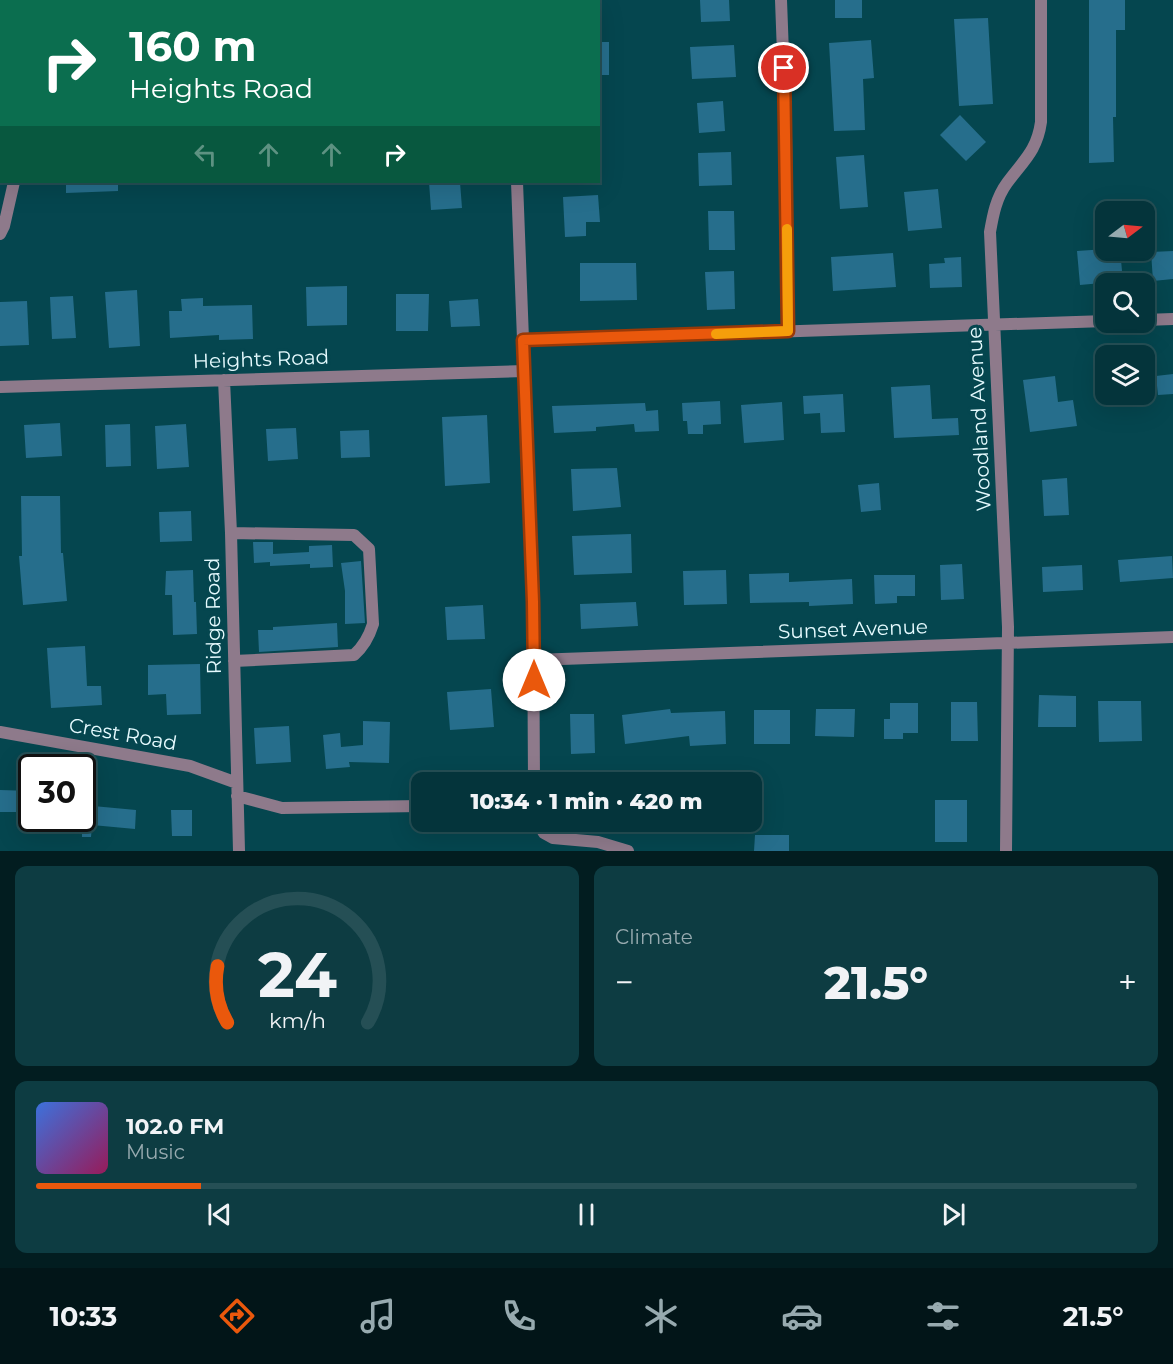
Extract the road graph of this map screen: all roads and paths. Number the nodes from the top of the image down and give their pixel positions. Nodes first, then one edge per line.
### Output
1 (781, 0) edge
2 (1041, 0) edge
3 (14, 183) edge
4 (517, 183) edge
5 (0, 234) edge
6 (1173, 319) edge
7 (1155, 320) edge
8 (1095, 321) edge
9 (994, 325) junction
10 (788, 331) junction
11 (523, 340) junction
12 (524, 371) junction
13 (224, 380) junction
14 (0, 387) edge
15 (231, 533) junction
16 (1173, 638) edge
17 (1008, 643) junction
18 (534, 660) junction
19 (234, 661) junction
20 (0, 732) edge
21 (534, 772) edge
22 (237, 783) junction
23 (237, 796) junction
24 (411, 806) edge
25 (543, 832) edge
26 (239, 851) edge
27 (628, 851) edge
28 (1006, 851) edge

1 - 10 street
2 - 9 street, Woodland Avenue
3 - 5 street
4 - 11 street
6 - 7 street
8 - 9 street
9 - 10 street
9 - 17 street, Woodland Avenue
10 - 11 street
11 - 12 street
12 - 13 street, Heights Road
12 - 18 street
13 - 14 street, Heights Road
13 - 15 street, Ridge Road
15 - 19 street, Ridge Road
15 - 19 street
16 - 17 street, Sunset Avenue
17 - 18 street, Sunset Avenue
17 - 28 street, Woodland Avenue
18 - 21 street
19 - 22 street, Ridge Road
20 - 22 street, Crest Road
22 - 23 street, Ridge Road
23 - 24 street
23 - 26 street, Ridge Road
25 - 27 street

